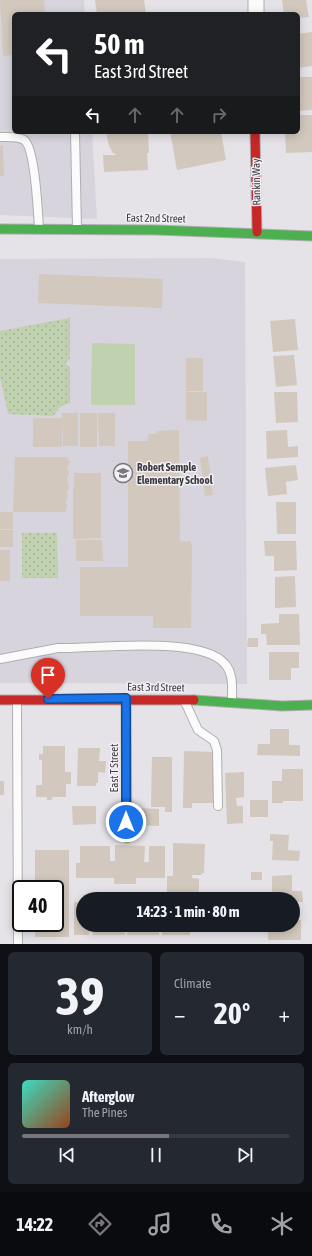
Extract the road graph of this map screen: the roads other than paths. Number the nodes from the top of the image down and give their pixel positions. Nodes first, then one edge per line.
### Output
1 (256, 0) edge
2 (256, 12) edge
3 (75, 134) edge
4 (256, 134) edge
5 (0, 137) edge
6 (77, 228) junction
7 (0, 229) edge
8 (39, 229) junction
9 (258, 232) junction
10 (312, 236) edge
11 (0, 660) edge
12 (126, 698) junction
13 (17, 699) junction
14 (184, 699) junction
15 (0, 700) edge
16 (232, 703) junction
17 (312, 705) edge
18 (218, 806) dead end
19 (127, 838) dead end
20 (18, 944) edge

1 - 2 street
3 - 6 lane
4 - 9 street, Rankin Way
5 - 8 lane
6 - 8 street, East 2nd Street
6 - 9 street, East 2nd Street
7 - 8 street, East 2nd Street
9 - 10 street, East 2nd Street
11 - 16 lane
12 - 13 street, East 3rd Street
12 - 14 street, East 3rd Street
12 - 19 street, East T Street
13 - 15 street, East 3rd Street
13 - 20 lane
14 - 16 street, East 3rd Street
14 - 18 lane
16 - 17 street, East 3rd Street

